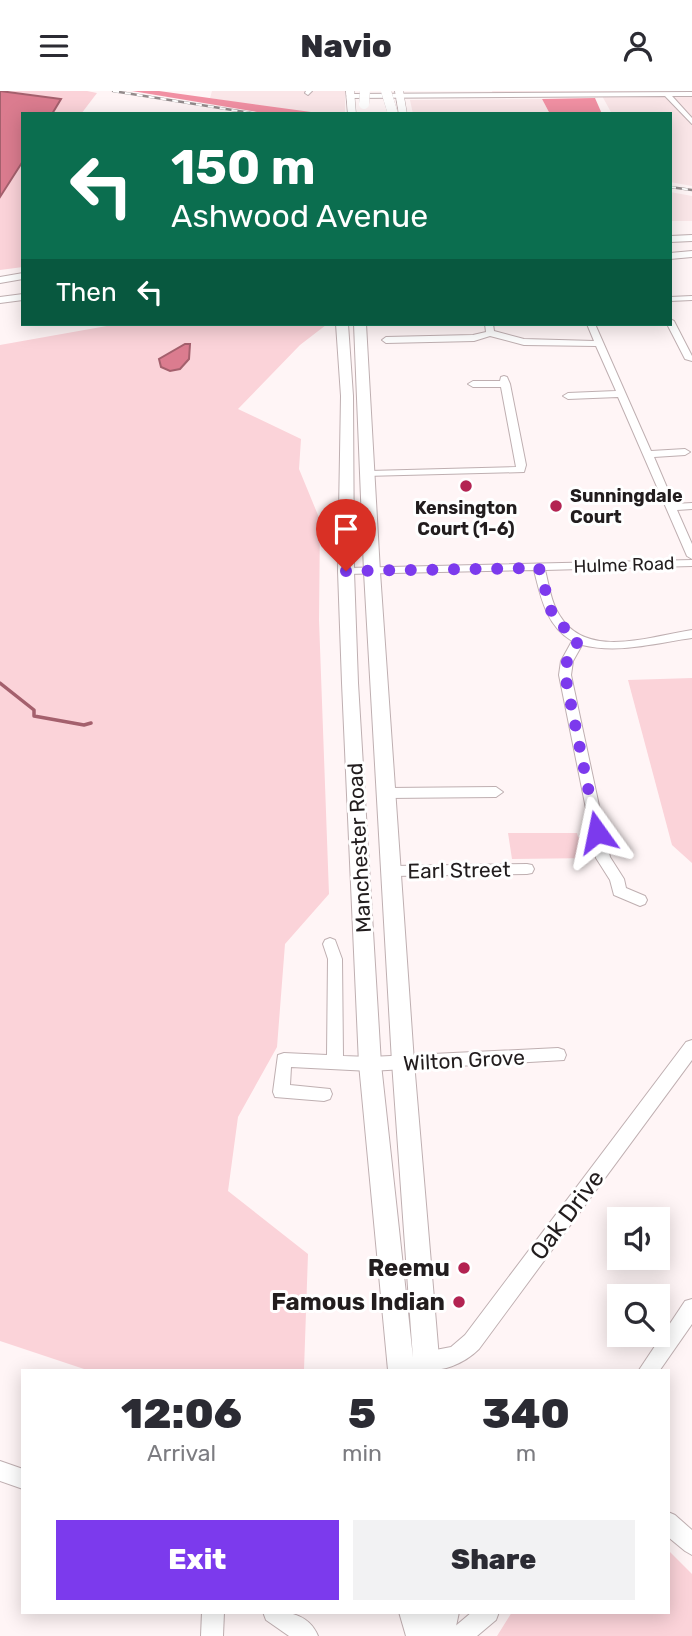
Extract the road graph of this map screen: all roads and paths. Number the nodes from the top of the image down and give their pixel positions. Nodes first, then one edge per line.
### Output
1 (365, 91) edge
2 (386, 91) edge
3 (486, 93) edge
4 (543, 93) edge
5 (691, 93) edge
6 (350, 94) edge
7 (400, 94) edge
8 (667, 94) junction
9 (352, 112) edge
10 (362, 112) edge
11 (392, 112) edge
12 (403, 112) edge
13 (692, 122) edge
14 (692, 230) edge
15 (672, 231) edge
16 (692, 238) edge
17 (672, 239) edge
18 (692, 246) edge
19 (672, 247) edge
20 (692, 254) edge
21 (672, 256) edge
22 (21, 276) edge
23 (0, 280) edge
24 (21, 287) edge
25 (0, 291) edge
26 (21, 296) edge
27 (692, 298) edge
28 (672, 299) edge
29 (0, 300) edge
30 (21, 309) edge
31 (0, 312) edge
32 (672, 325) edge
33 (342, 326) edge
34 (360, 326) edge
35 (368, 326) edge
36 (592, 326) edge
37 (489, 328) edge
38 (386, 340) dead end
39 (600, 344) junction
40 (362, 351) junction
41 (689, 359) dead end
42 (473, 384) dead end
43 (622, 394) junction
44 (568, 395) dead end
45 (685, 453) dead end
46 (648, 454) junction
47 (369, 474) junction
48 (671, 506) junction
49 (692, 506) edge
50 (692, 556) edge
51 (692, 563) edge
52 (539, 568) junction
53 (346, 571) junction
54 (372, 572) junction
55 (692, 634) edge
56 (578, 641) junction
57 (350, 683) junction
58 (496, 792) dead end
59 (387, 793) junction
60 (527, 869) dead end
61 (392, 871) junction
62 (640, 900) dead end
63 (330, 944) dead end
64 (692, 1047) edge
65 (558, 1055) dead end
66 (335, 1061) junction
67 (403, 1062) junction
68 (370, 1064) junction
69 (324, 1094) dead end
70 (692, 1308) edge
71 (427, 1365) edge
72 (401, 1369) edge
73 (650, 1369) edge
74 (0, 1471) edge
75 (21, 1478) edge
76 (670, 1524) edge
77 (692, 1544) edge
78 (213, 1614) edge
79 (277, 1614) edge
80 (415, 1614) edge
81 (444, 1614) edge
82 (486, 1614) edge
83 (212, 1636) edge
84 (307, 1636) edge
85 (421, 1636) edge
86 (439, 1636) edge
87 (461, 1636) edge

1 - 10 highway, bridge
2 - 11 highway, bridge
3 - 4 street
3 - 7 street
4 - 8 street
5 - 8 street
6 - 7 street
6 - 9 main road
7 - 12 main road
8 - 13 street
14 - 15 highway
16 - 17 highway
18 - 19 highway
20 - 21 highway
22 - 23 highway
24 - 25 highway
26 - 29 highway
27 - 28 street
30 - 31 highway
32 - 41 street
33 - 53 highway, Manchester Road
34 - 40 highway, Manchester Road
35 - 40 highway
36 - 39 street
37 - 38 street
37 - 39 street
39 - 43 street
40 - 47 highway, Manchester Road
42 - 47 street
43 - 44 street
43 - 46 street
45 - 46 street
46 - 48 street
47 - 54 highway, Manchester Road
48 - 49 street
48 - 50 street
51 - 52 street, Hulme Road
52 - 54 street, Hulme Road
52 - 56 street
53 - 54 street, Hulme Road
53 - 57 highway, Manchester Road
54 - 57 highway
54 - 59 highway, Manchester Road
55 - 56 street
56 - 62 street
57 - 68 highway, Manchester Road
58 - 59 street
59 - 61 highway, Manchester Road
60 - 61 street, Earl Street
61 - 67 highway, Manchester Road
63 - 66 street
64 - 71 street, Oak Drive
65 - 67 street, Wilton Grove
66 - 68 street, Wilton Grove
66 - 69 street, Wilton Grove
67 - 68 street, Wilton Grove
67 - 71 highway, Manchester Road
68 - 72 highway, Manchester Road
70 - 73 street
74 - 75 street
76 - 77 street
78 - 83 street
79 - 84 street
80 - 85 highway
81 - 86 highway
82 - 87 street

